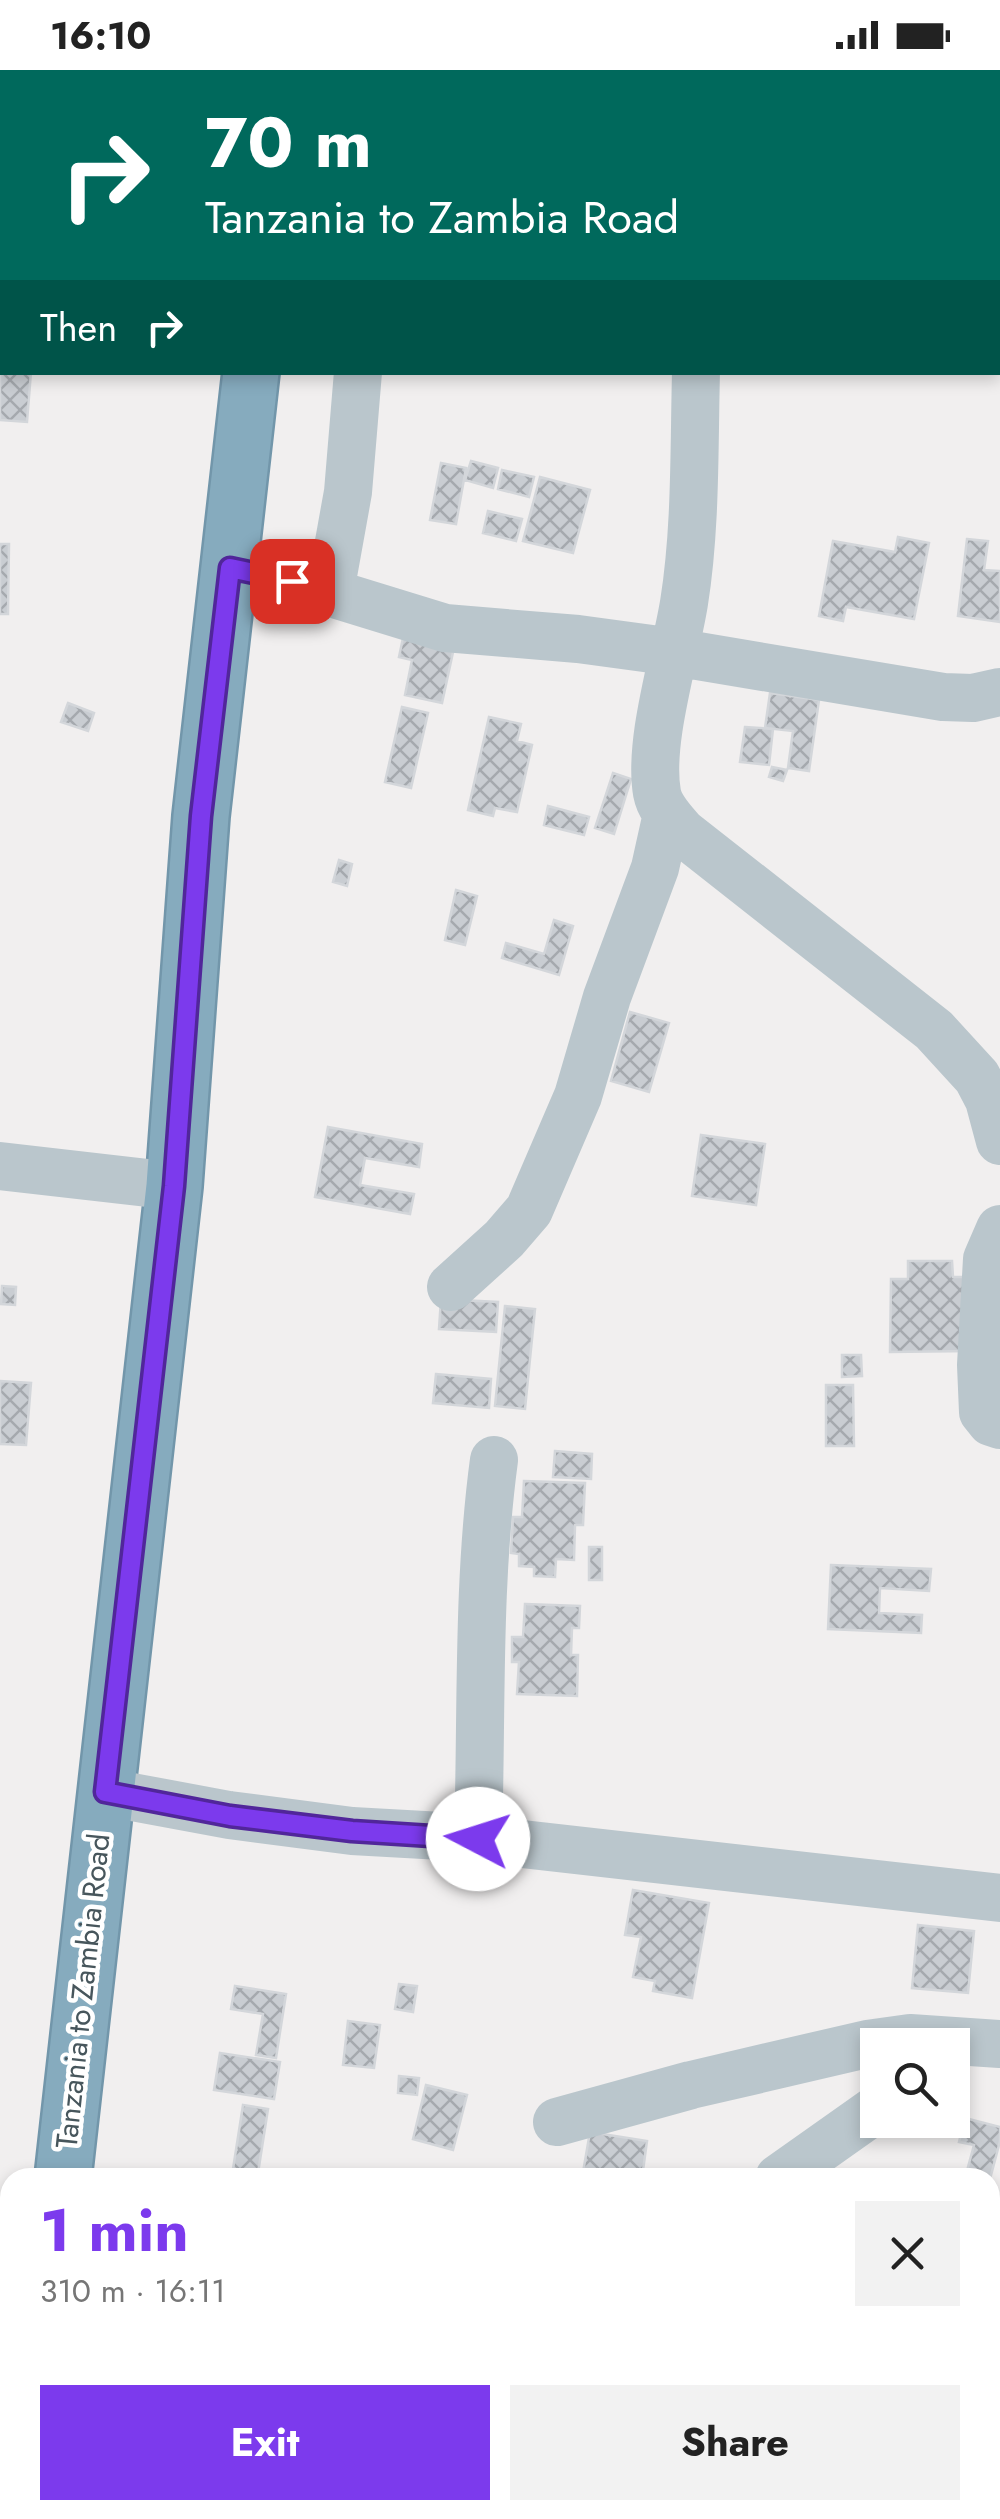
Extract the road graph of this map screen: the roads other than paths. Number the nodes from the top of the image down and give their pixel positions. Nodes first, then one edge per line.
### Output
1 (251, 375) edge
2 (358, 375) edge
3 (696, 375) edge
4 (230, 568) junction
5 (330, 592) junction
6 (674, 652) junction
7 (1000, 692) edge
8 (667, 814) junction
9 (1000, 1142) edge
10 (0, 1166) edge
11 (174, 1186) junction
12 (1000, 1229) edge
13 (451, 1288) dead end
14 (1000, 1425) edge
15 (494, 1460) dead end
16 (105, 1792) junction
17 (478, 1839) junction
18 (1000, 1898) edge
19 (970, 2043) edge
20 (1000, 2044) edge
21 (860, 2046) edge
22 (860, 2121) edge
23 (558, 2122) dead end
24 (64, 2168) edge
25 (793, 2168) edge

1 - 4 highway, Tanzania to Zambia Road
2 - 5 street
3 - 6 street
4 - 5 street
4 - 11 highway, Tanzania to Zambia Road
5 - 6 street
6 - 7 street
6 - 8 street
8 - 9 street
8 - 13 street
10 - 11 street
11 - 16 highway, Tanzania to Zambia Road
12 - 14 street
15 - 17 street
16 - 17 street
16 - 24 highway, Tanzania to Zambia Road
17 - 18 street
19 - 20 street
21 - 23 street
22 - 25 street

